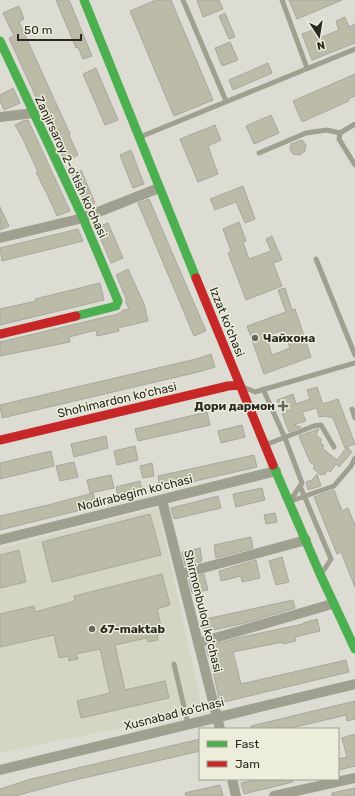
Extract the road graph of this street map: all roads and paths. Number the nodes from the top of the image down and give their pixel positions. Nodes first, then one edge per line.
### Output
1 (84, 0) edge
2 (183, 0) edge
3 (282, 0) edge
4 (0, 41) edge
5 (355, 49) edge
6 (307, 68) junction
7 (226, 101) junction
8 (34, 113) junction
9 (0, 117) edge
10 (355, 124) edge
11 (340, 133) junction
12 (139, 137) junction
13 (259, 153) dead end
14 (355, 165) edge
15 (159, 188) junction
16 (83, 218) junction
17 (0, 238) edge
18 (316, 260) dead end
19 (0, 334) edge
20 (355, 355) edge
21 (355, 363) edge
22 (240, 385) junction
23 (263, 389) junction
24 (352, 409) dead end
25 (355, 418) edge
26 (285, 438) junction
27 (0, 440) edge
28 (265, 445) junction
29 (334, 447) dead end
30 (355, 458) edge
31 (276, 471) junction
32 (300, 486) junction
33 (304, 496) junction
34 (162, 500) junction
35 (290, 502) junction
36 (0, 540) edge
37 (306, 540) junction
38 (181, 574) junction
39 (320, 575) junction
40 (332, 604) junction
41 (198, 643) junction
42 (355, 649) edge
43 (174, 664) dead end
44 (355, 684) edge
45 (217, 717) junction
46 (188, 724) junction
47 (220, 728) edge
48 (0, 770) edge
49 (355, 778) edge
50 (232, 780) edge
51 (236, 796) edge
52 (274, 796) edge

1 - 12 street, Izzat ko'chasi
2 - 7 lane
3 - 6 lane
4 - 8 street, Zanjirsaroy 2-o'tish ko'chasi
5 - 6 lane
6 - 7 lane
7 - 12 lane
8 - 9 street
8 - 16 street, Zanjirsaroy 2-o'tish ko'chasi
10 - 11 lane
11 - 13 lane
11 - 14 lane
12 - 15 street, Izzat ko'chasi
15 - 16 street
15 - 22 street, Izzat ko'chasi
16 - 17 street
16 - 19 street, Zanjirsaroy 2-o'tish ko'chasi
18 - 20 lane
21 - 23 lane
22 - 23 lane
22 - 27 street, Shohimardon ko'chasi
22 - 28 street, Izzat ko'chasi
23 - 26 lane
24 - 25 lane
26 - 28 lane
26 - 29 lane
26 - 32 lane
28 - 31 street, Izzat ko'chasi
30 - 33 lane
31 - 34 street, Nodirabegim ko'chasi
31 - 35 street, Izzat ko'chasi
32 - 33 lane
32 - 35 lane
33 - 35 lane
33 - 39 lane
34 - 36 street, Nodirabegim ko'chasi
34 - 38 street, Shirmonbuloq ko'chasi
35 - 37 street, Izzat ko'chasi
37 - 38 street
37 - 39 street, Izzat ko'chasi
38 - 41 street, Shirmonbuloq ko'chasi
39 - 40 street, Izzat ko'chasi
40 - 41 street
40 - 42 street, Izzat ko'chasi
41 - 45 street, Shirmonbuloq ko'chasi
43 - 46 lane
44 - 45 street, Xusnabad ko'chasi
45 - 46 street, Xusnabad ko'chasi
45 - 47 street, Shirmonbuloq ko'chasi
46 - 48 street, Xusnabad ko'chasi
49 - 52 street
50 - 51 street

